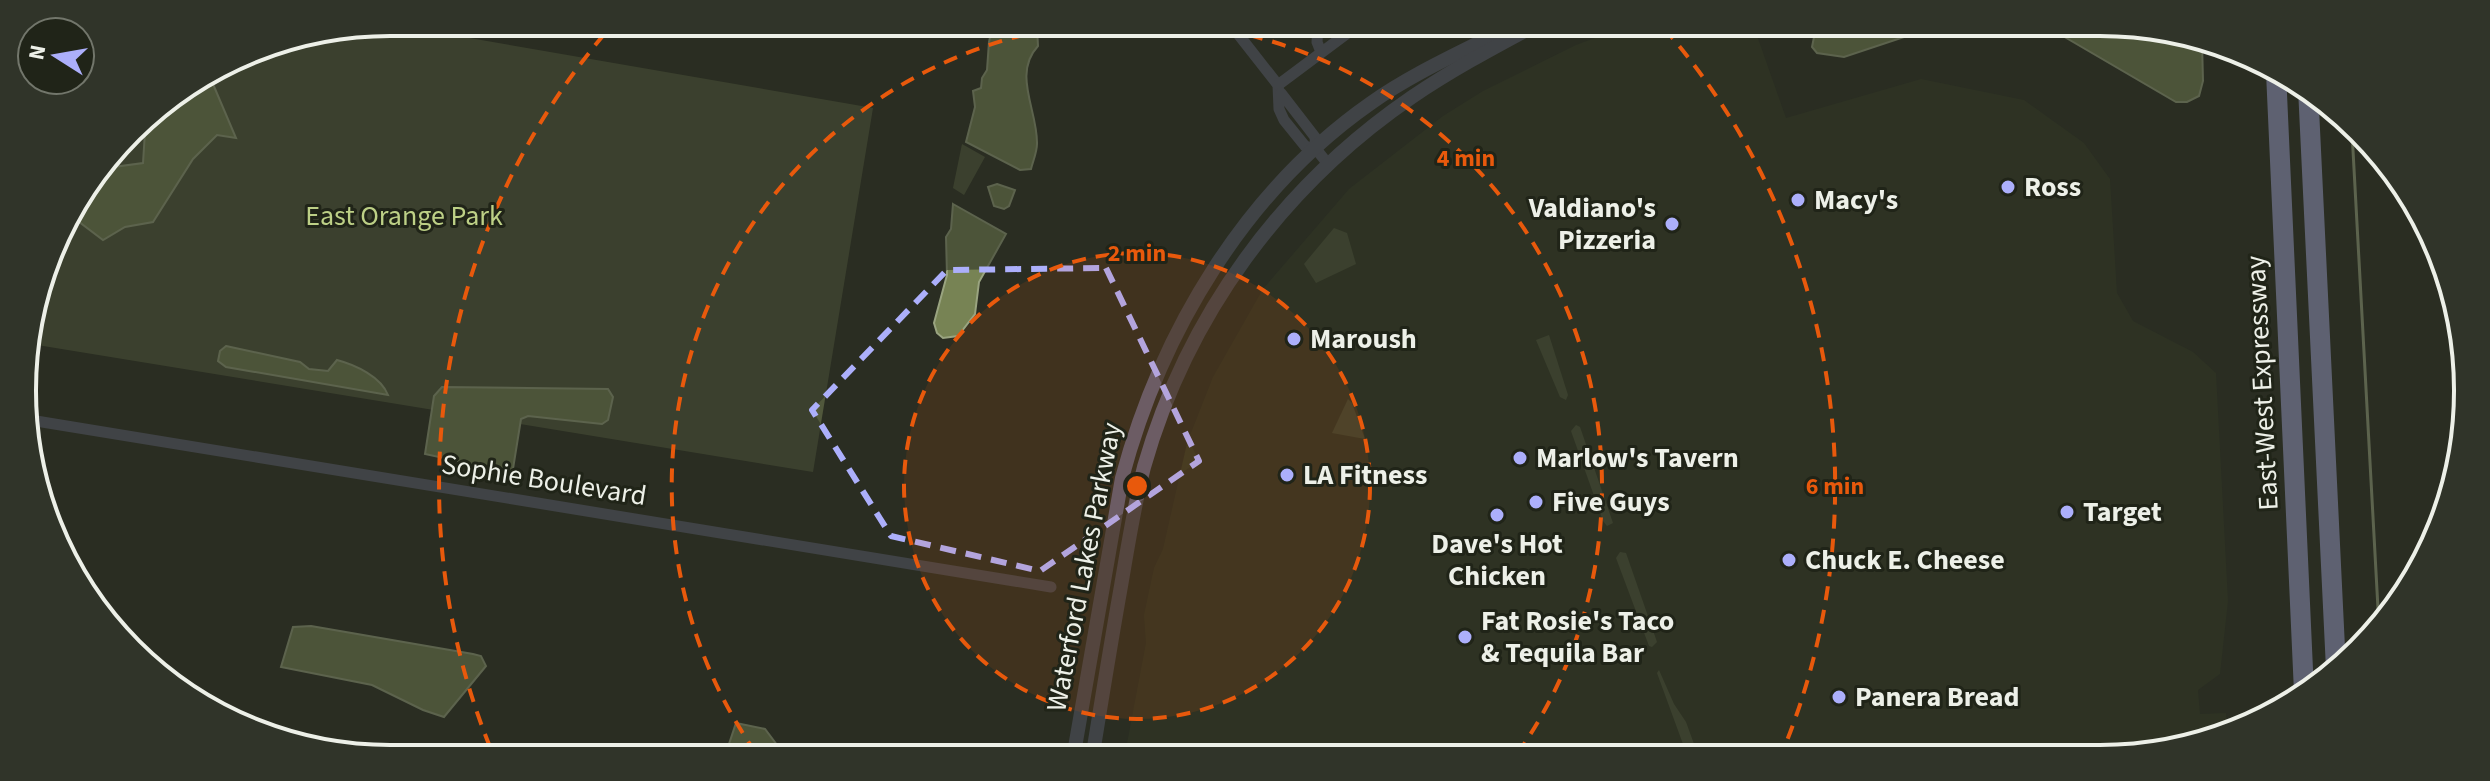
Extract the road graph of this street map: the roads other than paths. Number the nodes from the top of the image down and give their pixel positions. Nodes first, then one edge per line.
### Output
1 (1239, 36) edge
2 (1317, 36) edge
3 (1343, 36) edge
4 (1493, 36) edge
5 (1516, 36) edge
6 (1321, 52) junction
7 (2276, 83) edge
8 (1279, 88) junction
9 (2309, 105) edge
10 (1316, 149) junction
11 (1328, 164) junction
12 (1167, 353) junction
13 (1184, 362) junction
14 (38, 421) edge
15 (1051, 587) dead end
16 (2335, 655) edge
17 (2303, 680) edge
18 (1075, 745) edge
19 (1094, 745) edge

1 - 8 street
2 - 6 street
3 - 6 street
4 - 10 street, Waterford Lakes Parkway
5 - 11 street, Waterford Lakes Parkway
6 - 8 street
7 - 17 highway, East-West Expressway
8 - 10 street
9 - 16 highway
10 - 11 street
10 - 12 street, Waterford Lakes Parkway
11 - 13 street, Waterford Lakes Parkway
12 - 13 street
12 - 18 street, Waterford Lakes Parkway
13 - 19 street, Waterford Lakes Parkway
14 - 15 street, Sophie Boulevard

